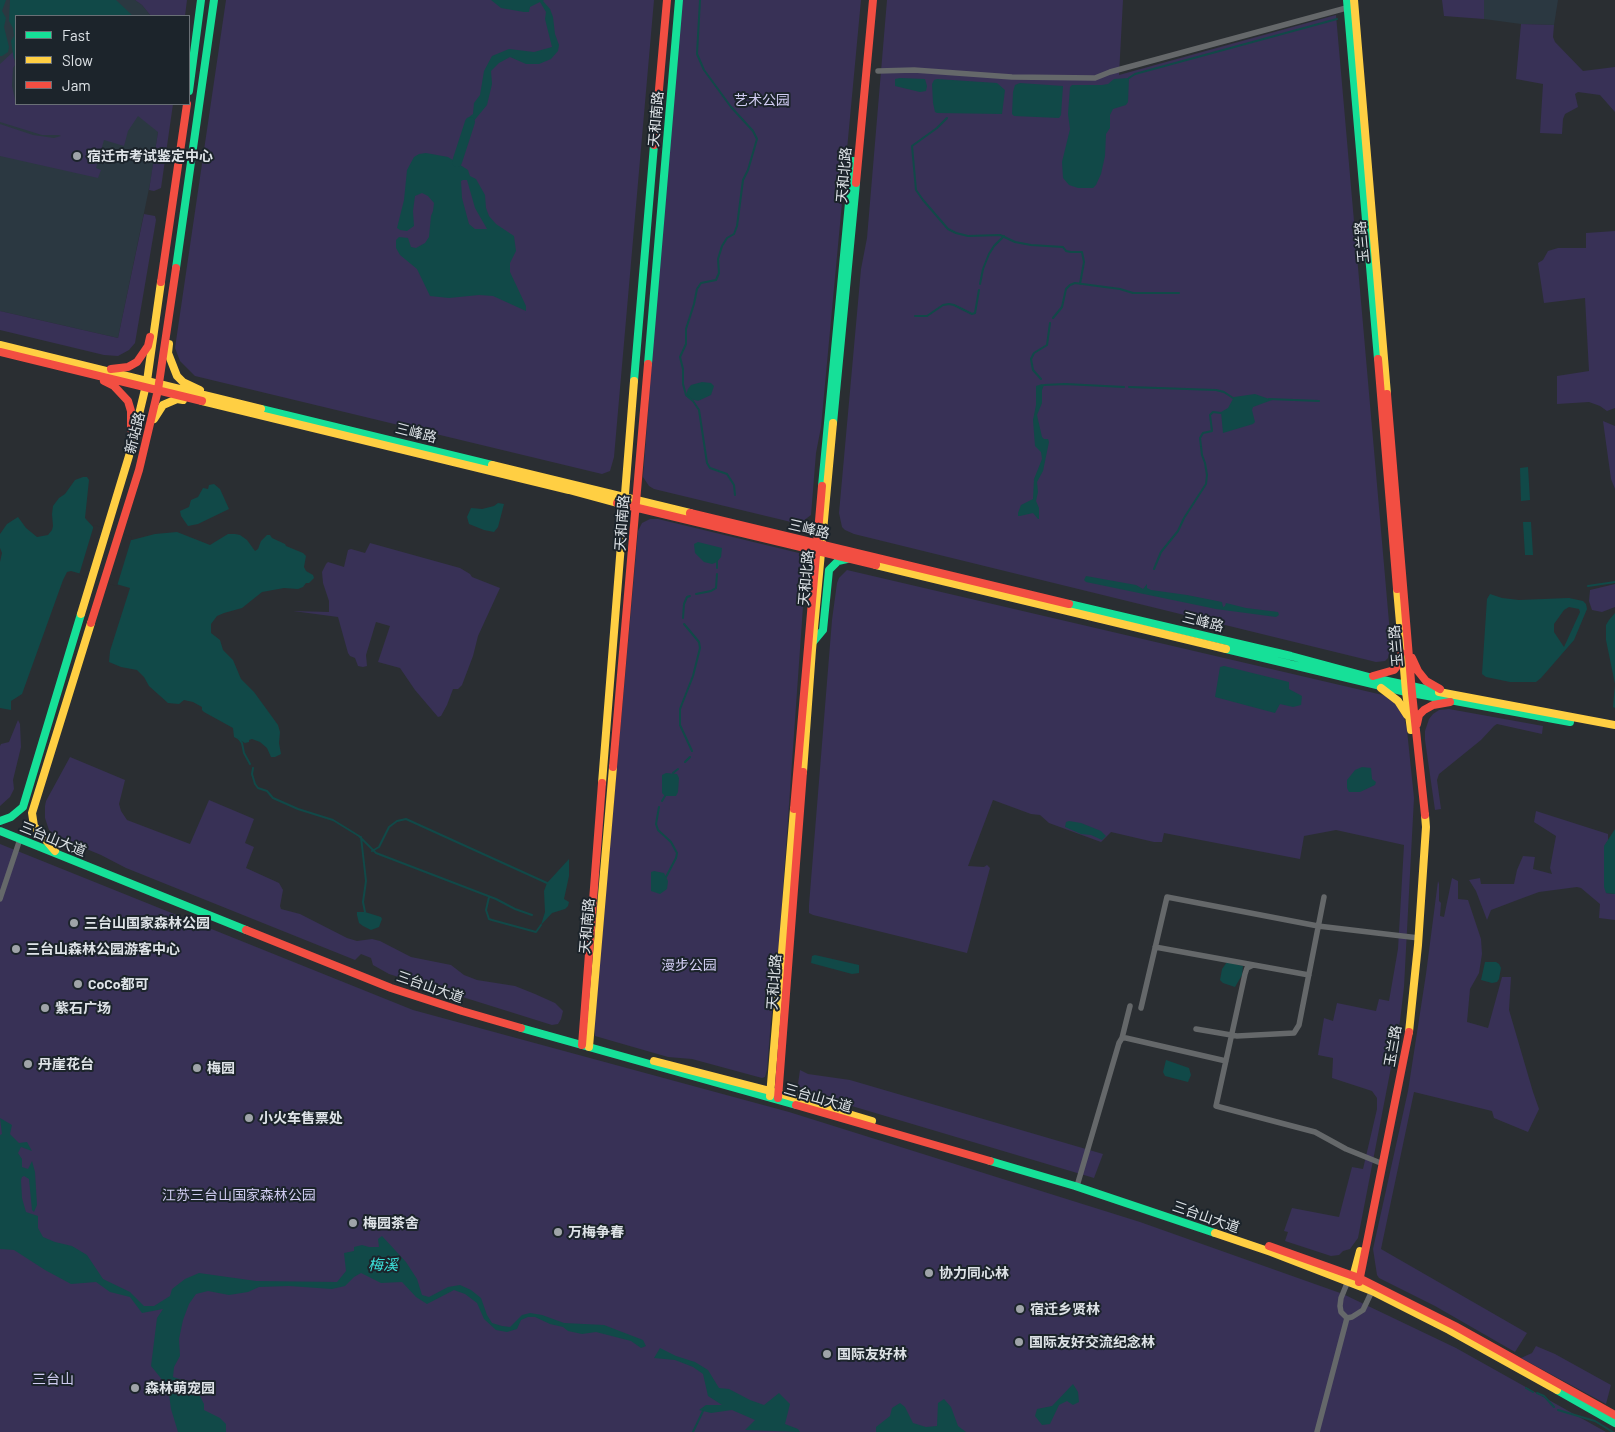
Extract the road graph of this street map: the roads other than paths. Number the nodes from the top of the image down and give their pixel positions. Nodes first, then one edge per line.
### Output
1 (201, 0) edge
2 (214, 0) edge
3 (667, 0) edge
4 (679, 0) edge
5 (867, 0) edge
6 (873, 0) edge
7 (1351, 3) edge
8 (878, 71) dead end
9 (190, 83) edge
10 (187, 105) edge
11 (158, 312) junction
12 (169, 315) junction
13 (0, 345) edge
14 (0, 352) edge
15 (72, 366) junction
16 (147, 384) junction
17 (159, 388) junction
18 (222, 403) junction
19 (129, 456) junction
20 (141, 459) junction
21 (623, 501) junction
22 (636, 504) junction
23 (819, 547) junction
24 (850, 558) junction
25 (1405, 638) junction
26 (813, 642) junction
27 (1368, 679) junction
28 (1409, 689) junction
29 (1458, 699) junction
30 (1615, 726) edge
31 (1615, 731) edge
32 (1415, 736) junction
33 (0, 821) edge
34 (0, 826) edge
35 (0, 831) edge
36 (20, 839) junction
37 (53, 849) junction
38 (1324, 897) dead end
39 (0, 899) edge
40 (1319, 926) junction
41 (1417, 938) junction
42 (1155, 947) junction
43 (1253, 965) junction
44 (1309, 976) junction
45 (1130, 1006) dead end
46 (1141, 1008) dead end
47 (1196, 1029) dead end
48 (1231, 1035) junction
49 (1122, 1038) junction
50 (585, 1044) junction
51 (1226, 1061) junction
52 (774, 1095) junction
53 (1382, 1164) junction
54 (1077, 1184) junction
55 (1354, 1281) junction
56 (1372, 1291) junction
57 (1347, 1318) junction
58 (1615, 1415) edge
59 (1615, 1423) edge
60 (1317, 1432) edge

1 - 9 street
2 - 12 street, 新站路
3 - 21 street, 天和南路
4 - 22 street, 天和南路
5 - 23 street, 天和北路
6 - 23 street, 天和北路
7 - 8 street
7 - 25 street, 玉兰路
10 - 11 street, 新站路
11 - 15 street
11 - 16 street, 新站路
12 - 17 street, 新站路
12 - 18 street
13 - 15 street, 三峰路
14 - 15 street, 三峰路
15 - 16 street, 三峰路
15 - 19 street
16 - 17 street, 三峰路
16 - 19 street, 新站路
17 - 18 street, 三峰路
17 - 20 street, 新站路
18 - 20 street
18 - 21 street, 三峰路
19 - 33 street, 新站路
20 - 37 street, 新站路
21 - 22 street, 三峰路
21 - 50 street, 天和南路
22 - 23 street, 三峰路
22 - 50 street, 天和南路
23 - 24 street, 三峰路
23 - 26 street, 天和北路
23 - 27 street, 三峰路
23 - 52 street, 天和北路
24 - 26 street
24 - 27 street, 三峰路
25 - 27 street
25 - 28 street, 玉兰路
25 - 29 street
26 - 52 street, 天和北路
27 - 28 street, 三峰路
27 - 32 street
28 - 29 street, 三峰路
28 - 32 street, 玉兰路
29 - 30 street, 三峰路
29 - 31 street, 三峰路
29 - 32 street
32 - 41 street, 玉兰路
34 - 37 street, 三台山大道
35 - 36 street, 三台山大道
36 - 37 street, 三台山大道
36 - 39 street
37 - 50 street, 三台山大道
38 - 40 street
40 - 41 street
40 - 42 street
40 - 44 street
41 - 53 street, 玉兰路
42 - 43 street
42 - 46 street
43 - 44 street
43 - 48 street
44 - 48 street
45 - 49 street
47 - 48 street
48 - 51 street
49 - 51 street
49 - 54 street
50 - 52 street, 三台山大道
51 - 53 street
52 - 54 street, 三台山大道
53 - 55 street, 玉兰路
54 - 55 street, 三台山大道
55 - 56 street, 三台山大道
55 - 57 street, 玉兰路
55 - 58 street, 三台山大道
56 - 57 street
56 - 59 street, 三台山大道
57 - 60 street, 玉兰路

